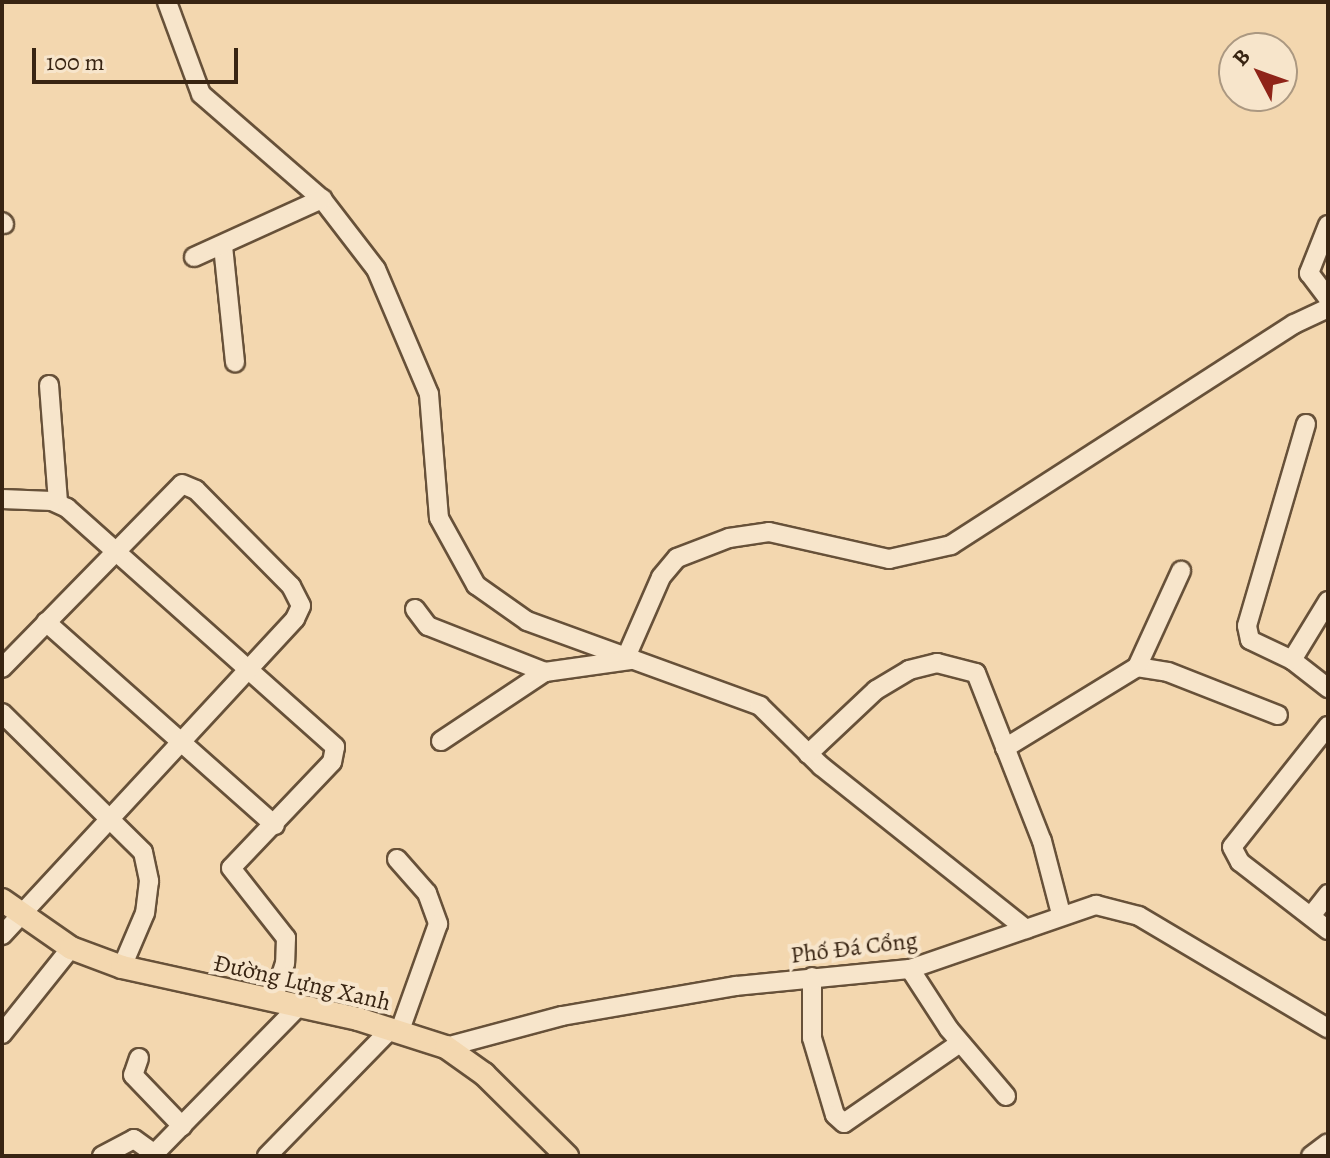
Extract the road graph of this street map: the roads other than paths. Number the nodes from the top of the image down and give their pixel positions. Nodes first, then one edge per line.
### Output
1 (167, 2) edge
2 (322, 199) junction
3 (1328, 225) edge
4 (223, 246) junction
5 (194, 257) dead end
6 (1328, 298) edge
7 (1328, 308) edge
8 (235, 362) dead end
9 (49, 385) dead end
10 (1306, 424) dead end
11 (2, 499) edge
12 (58, 503) junction
13 (115, 551) junction
14 (1181, 571) dead end
15 (1328, 601) edge
16 (415, 609) dead end
17 (46, 622) junction
18 (632, 657) junction
19 (1292, 660) junction
20 (1137, 667) junction
21 (2, 668) edge
22 (245, 670) junction
23 (545, 672) junction
24 (1328, 688) edge
25 (2, 713) edge
26 (1278, 715) dead end
27 (1328, 726) edge
28 (441, 741) dead end
29 (179, 742) junction
30 (1005, 748) junction
31 (808, 754) junction
32 (109, 814) junction
33 (275, 825) junction
34 (397, 859) dead end
35 (1328, 894) edge
36 (2, 900) edge
37 (1061, 914) junction
38 (1311, 916) junction
39 (20, 917) junction
40 (1026, 929) junction
41 (1328, 930) edge
42 (2, 935) edge
43 (71, 948) junction
44 (122, 967) junction
45 (910, 969) junction
46 (812, 977) junction
47 (273, 1001) junction
48 (299, 1006) junction
49 (1328, 1028) edge
50 (395, 1031) junction
51 (2, 1034) edge
52 (960, 1043) junction
53 (446, 1047) junction
54 (139, 1058) dead end
55 (1006, 1096) dead end
56 (182, 1126) junction
57 (1328, 1143) edge
58 (156, 1155) edge
59 (102, 1156) edge
60 (267, 1156) edge
61 (567, 1156) edge
62 (1311, 1156) edge

1 - 2 street
2 - 4 street
2 - 18 street
3 - 6 street
4 - 5 street
4 - 8 street
7 - 18 street
9 - 12 street
10 - 19 street
11 - 12 street
12 - 13 street
13 - 17 street
13 - 22 street
13 - 22 street
14 - 20 street
15 - 19 street
16 - 23 street
17 - 21 street
17 - 29 street
18 - 23 street
18 - 31 street
19 - 24 street
20 - 26 street
20 - 30 street
22 - 29 street
22 - 33 street
23 - 28 street
25 - 32 street
27 - 38 street
29 - 32 street
29 - 33 street
30 - 31 street
30 - 37 street
31 - 40 street
32 - 39 street
32 - 44 street
33 - 47 street
34 - 50 street
35 - 38 street
36 - 39 main road, Đường Lựng Xanh
37 - 40 street, Phố Đá Cổng
37 - 49 street, Phố Đá Cổng
38 - 41 street
39 - 42 street
39 - 43 main road, Đường Lựng Xanh
40 - 45 street, Phố Đá Cổng
43 - 44 main road, Đường Lựng Xanh
43 - 51 street
44 - 47 main road, Đường Lựng Xanh
45 - 46 street, Phố Đá Cổng
45 - 52 street
46 - 52 street
46 - 53 street, Phố Đá Cổng
47 - 48 main road, Đường Lựng Xanh
48 - 50 main road, Đường Lựng Xanh
48 - 56 street
50 - 53 main road, Đường Lựng Xanh
50 - 60 street
52 - 55 street
53 - 61 main road, Đường Lựng Xanh
54 - 56 street
56 - 58 street
57 - 62 street
58 - 59 street

